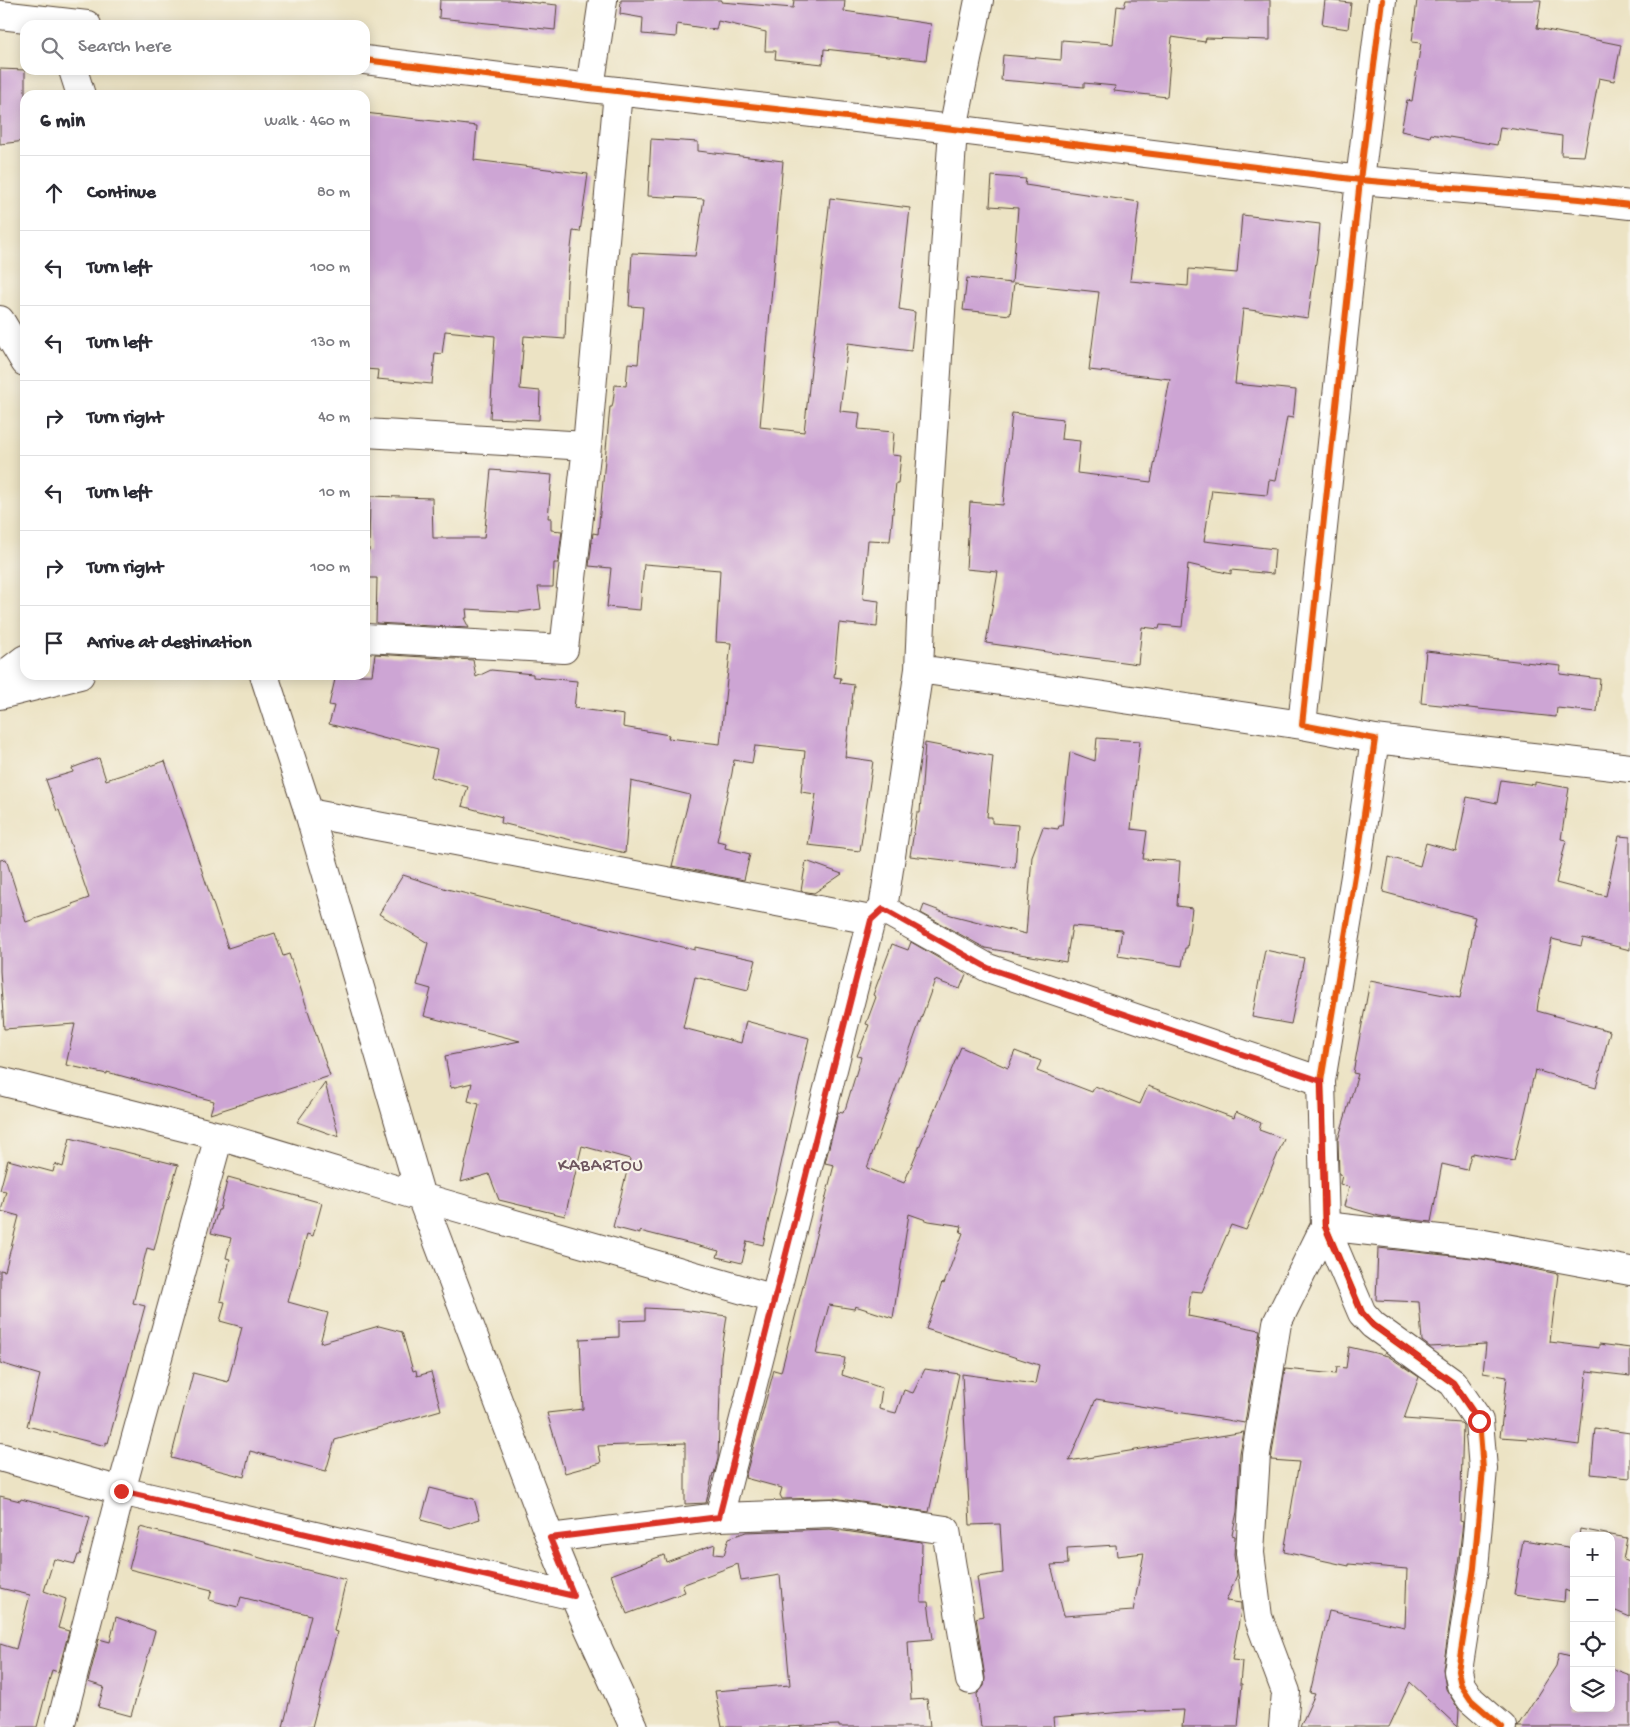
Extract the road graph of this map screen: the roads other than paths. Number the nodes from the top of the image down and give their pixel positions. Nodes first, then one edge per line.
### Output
1 (603, 0) edge
2 (979, 0) edge
3 (1382, 0) edge
4 (0, 15) edge
5 (56, 15) edge
6 (72, 20) edge
7 (370, 61) edge
8 (75, 75) edge
9 (590, 88) junction
10 (79, 90) edge
11 (618, 91) junction
12 (953, 129) junction
13 (1360, 180) junction
14 (1630, 205) edge
15 (0, 320) edge
16 (20, 354) edge
17 (370, 433) edge
18 (587, 446) junction
19 (370, 638) edge
20 (20, 663) edge
21 (919, 669) junction
22 (0, 678) edge
23 (60, 680) edge
24 (266, 680) edge
25 (0, 695) edge
26 (1302, 725) junction
27 (1375, 739) junction
28 (1630, 768) edge
29 (309, 813) junction
30 (877, 915) junction
31 (0, 1081) edge
32 (1321, 1081) junction
33 (219, 1136) junction
34 (421, 1197) junction
35 (1325, 1226) junction
36 (1630, 1271) edge
37 (775, 1299) junction
38 (0, 1458) edge
39 (121, 1491) junction
40 (719, 1517) junction
41 (550, 1538) junction
42 (574, 1596) junction
43 (970, 1680) dead end
44 (60, 1727) edge
45 (634, 1727) edge
46 (1283, 1727) edge
47 (1502, 1727) edge

1 - 9 street
2 - 12 street
3 - 13 street
4 - 5 street
5 - 6 street
7 - 9 street
8 - 10 street
9 - 11 street
11 - 12 street
11 - 18 street
12 - 13 street
12 - 21 street
13 - 14 street
13 - 26 street
15 - 16 street
17 - 18 street
18 - 19 street
20 - 22 street
21 - 26 street
21 - 30 street
23 - 25 street
24 - 29 street
26 - 27 street
27 - 28 street
27 - 32 street
29 - 30 street
29 - 34 street
30 - 32 street
30 - 37 street
31 - 33 street
32 - 35 street
33 - 34 street
33 - 39 street
34 - 37 street
34 - 41 street
35 - 36 street
35 - 46 street
35 - 47 street
37 - 40 street
38 - 39 street
39 - 42 street
39 - 44 street
40 - 41 street
40 - 43 street
41 - 42 street
42 - 45 street

